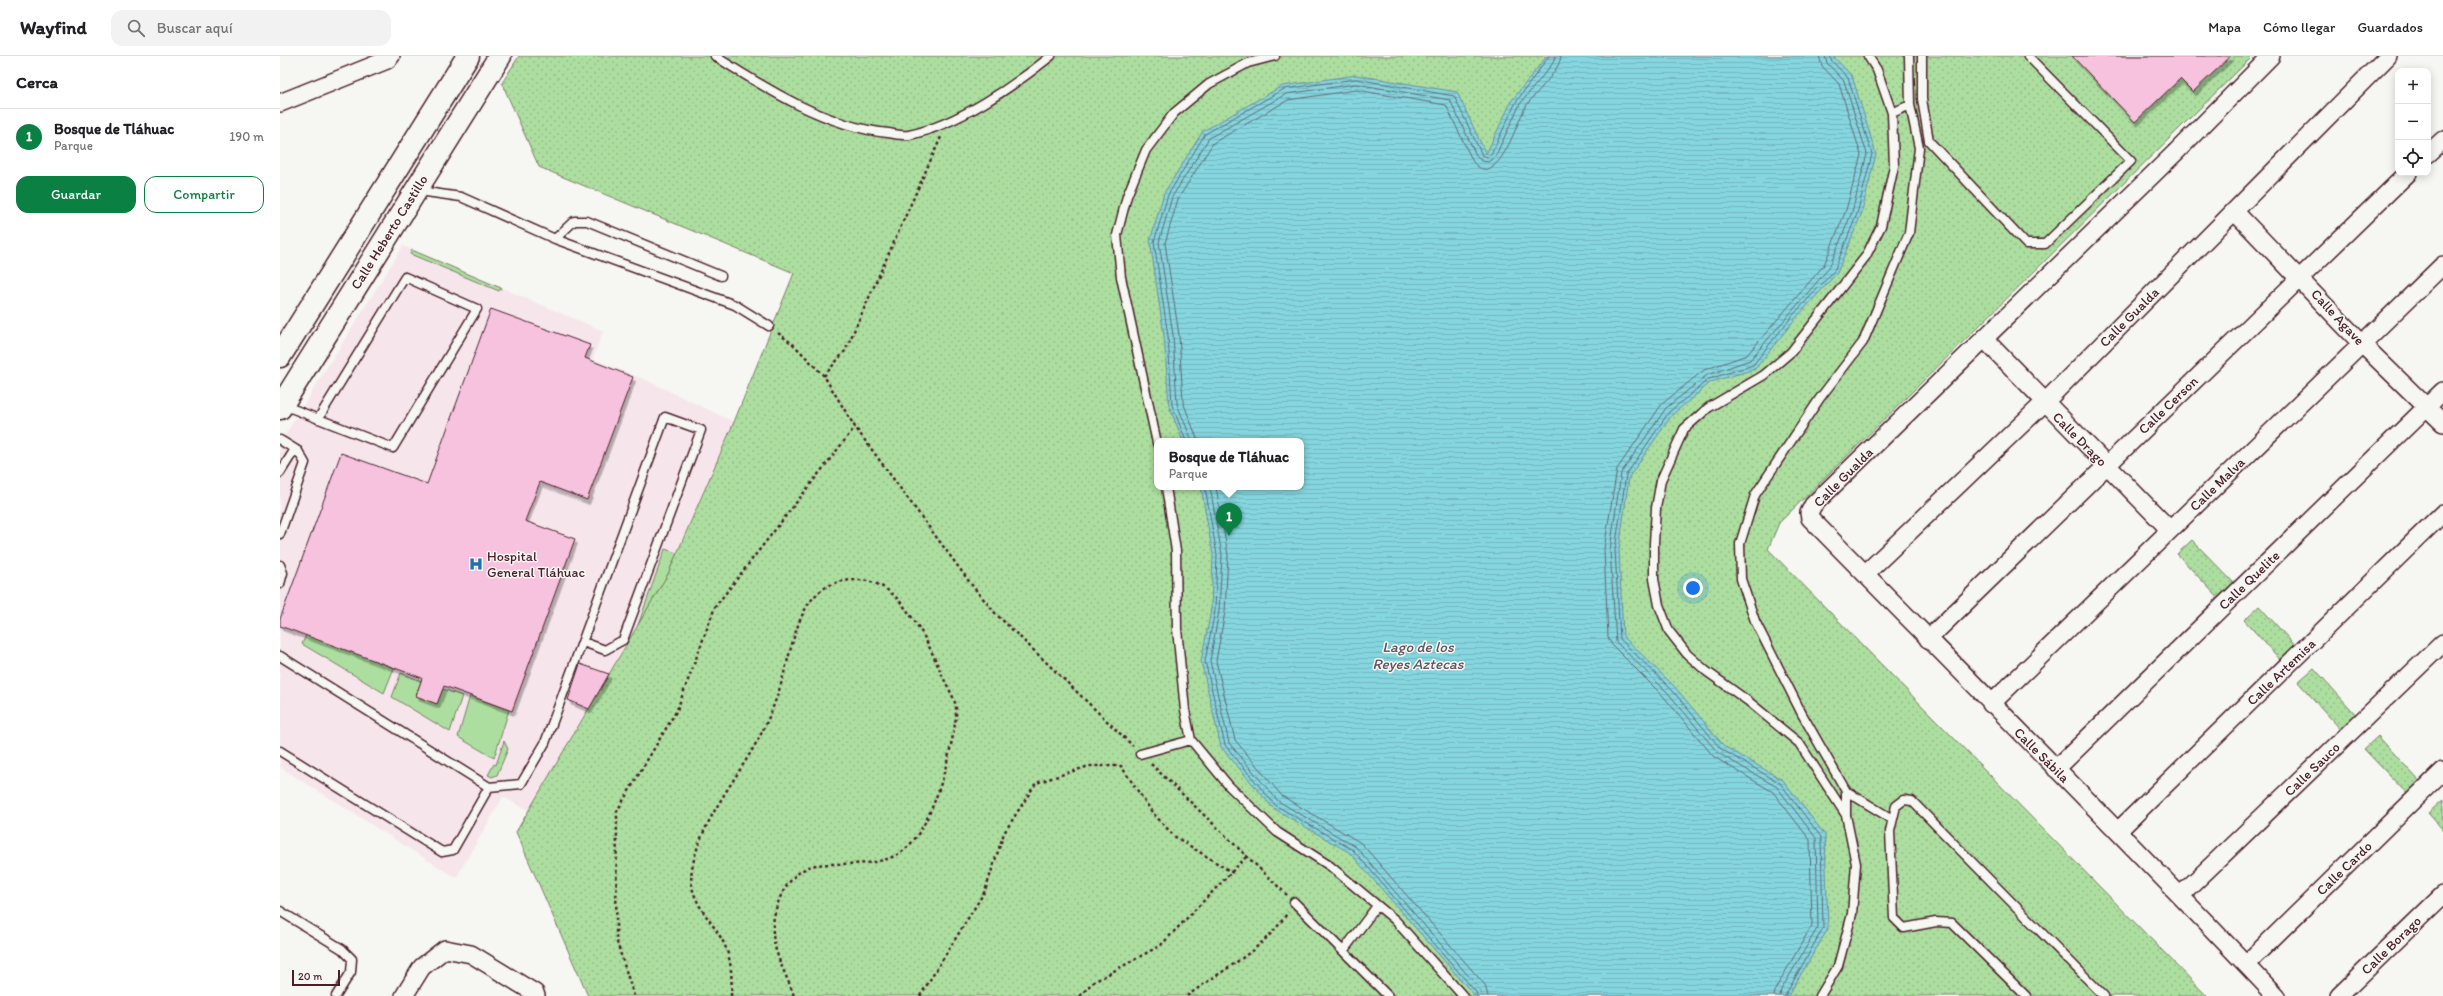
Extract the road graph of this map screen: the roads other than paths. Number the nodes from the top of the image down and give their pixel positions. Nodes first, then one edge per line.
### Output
1 (391, 56) edge
2 (468, 56) edge
3 (500, 56) edge
4 (715, 56) edge
5 (1051, 56) edge
6 (1275, 56) edge
7 (1868, 56) edge
8 (1909, 56) edge
9 (1922, 56) edge
10 (2028, 56) edge
11 (2271, 56) edge
12 (2388, 56) edge
13 (2034, 59) edge
14 (280, 103) edge
15 (1910, 105) junction
16 (1892, 113) junction
17 (2443, 140) edge
18 (2431, 151) edge
19 (2405, 176) edge
20 (415, 190) junction
21 (2234, 211) junction
22 (367, 215) junction
23 (391, 229) junction
24 (555, 239) junction
25 (2443, 265) edge
26 (721, 276) dead end
27 (2300, 277) junction
28 (769, 326) road end
29 (2361, 343) junction
30 (1991, 346) dead end
31 (280, 356) edge
32 (2443, 391) edge
33 (2044, 402) junction
34 (281, 406) edge
35 (2427, 407) junction
36 (318, 418) junction
37 (2443, 423) edge
38 (1156, 438) edge
39 (280, 440) edge
40 (295, 449) junction
41 (2106, 465) junction
42 (280, 473) edge
43 (1166, 490) edge
44 (1809, 513) joint
45 (2443, 513) edge
46 (2170, 530) junction
47 (280, 534) edge
48 (280, 565) edge
49 (1865, 574) junction
50 (280, 584) edge
51 (1928, 639) junction
52 (583, 642) junction
53 (2443, 643) edge
54 (280, 656) edge
55 (1991, 704) junction
56 (1191, 740) junction
57 (280, 751) edge
58 (1140, 754) road end
59 (2056, 769) junction
60 (2443, 771) edge
61 (489, 787) junction
62 (1846, 790) junction
63 (1846, 816) junction
64 (1892, 819) junction
65 (2118, 830) junction
66 (2181, 895) junction
67 (2443, 895) edge
68 (1294, 902) road end
69 (1377, 906) junction
70 (280, 911) edge
71 (1343, 951) junction
72 (2246, 964) junction
73 (336, 996) edge
74 (404, 996) edge
75 (536, 996) edge
76 (1388, 996) edge
77 (1463, 996) edge
78 (1820, 996) edge
79 (2026, 996) edge
80 (2104, 996) edge
81 (2276, 996) edge
82 (2339, 996) edge

1 - 14 street
2 - 22 main road, Calle Heberto Castillo
3 - 20 main road, Calle Heberto Castillo
4 - 5 lane
6 - 38 lane
7 - 16 lane
8 - 15 lane
9 - 13 lane
10 - 13 lane
11 - 44 street, Calle Gualda
12 - 21 street, Calle Gualda
15 - 16 lane
15 - 62 lane
16 - 63 lane
17 - 18 street
19 - 27 street, Calle Cerson
20 - 23 main road, Calle Heberto Castillo
20 - 24 lane
21 - 27 street, Calle Agave
21 - 33 street, Calle Gualda
22 - 23 main road
22 - 31 main road, Calle Heberto Castillo
23 - 34 main road, Calle Heberto Castillo
24 - 26 lane
24 - 28 lane
25 - 29 street, Calle Malva
27 - 29 street, Calle Agave
27 - 41 street, Calle Cerson
29 - 35 street, Calle Agave
29 - 46 street, Calle Malva
30 - 33 street, Calle Drago
32 - 35 street, Calle Quelite
33 - 41 street, Calle Drago
33 - 49 street, Calle Gualda
34 - 36 lane
35 - 37 street, Calle Agave
35 - 59 street, Calle Quelite
36 - 36 lane
39 - 40 lane
40 - 42 lane
40 - 47 lane
41 - 46 street, Calle Drago
41 - 51 street, Calle Cerson
43 - 56 lane
44 - 49 street, Calle Sábila
45 - 65 street, Calle Artemisa
46 - 55 street, Calle Malva
48 - 50 lane
49 - 51 street, Calle Sábila
51 - 55 street, Calle Sábila
52 - 52 lane
52 - 61 lane
53 - 66 street, Calle Sauco
54 - 61 lane
55 - 59 street, Calle Sábila
56 - 58 lane
56 - 69 lane
57 - 61 lane
59 - 65 street, Calle Sábila
60 - 72 street, Calle Cardo
62 - 63 lane
62 - 64 lane
63 - 78 lane
64 - 79 lane
64 - 80 lane
65 - 66 street, Calle Sábila
66 - 72 street, Calle Sábila
67 - 82 street, Calle Borago
68 - 71 lane
69 - 71 lane
69 - 77 lane
70 - 73 lane
71 - 76 lane
72 - 81 street, Calle Sábila
74 - 75 street

